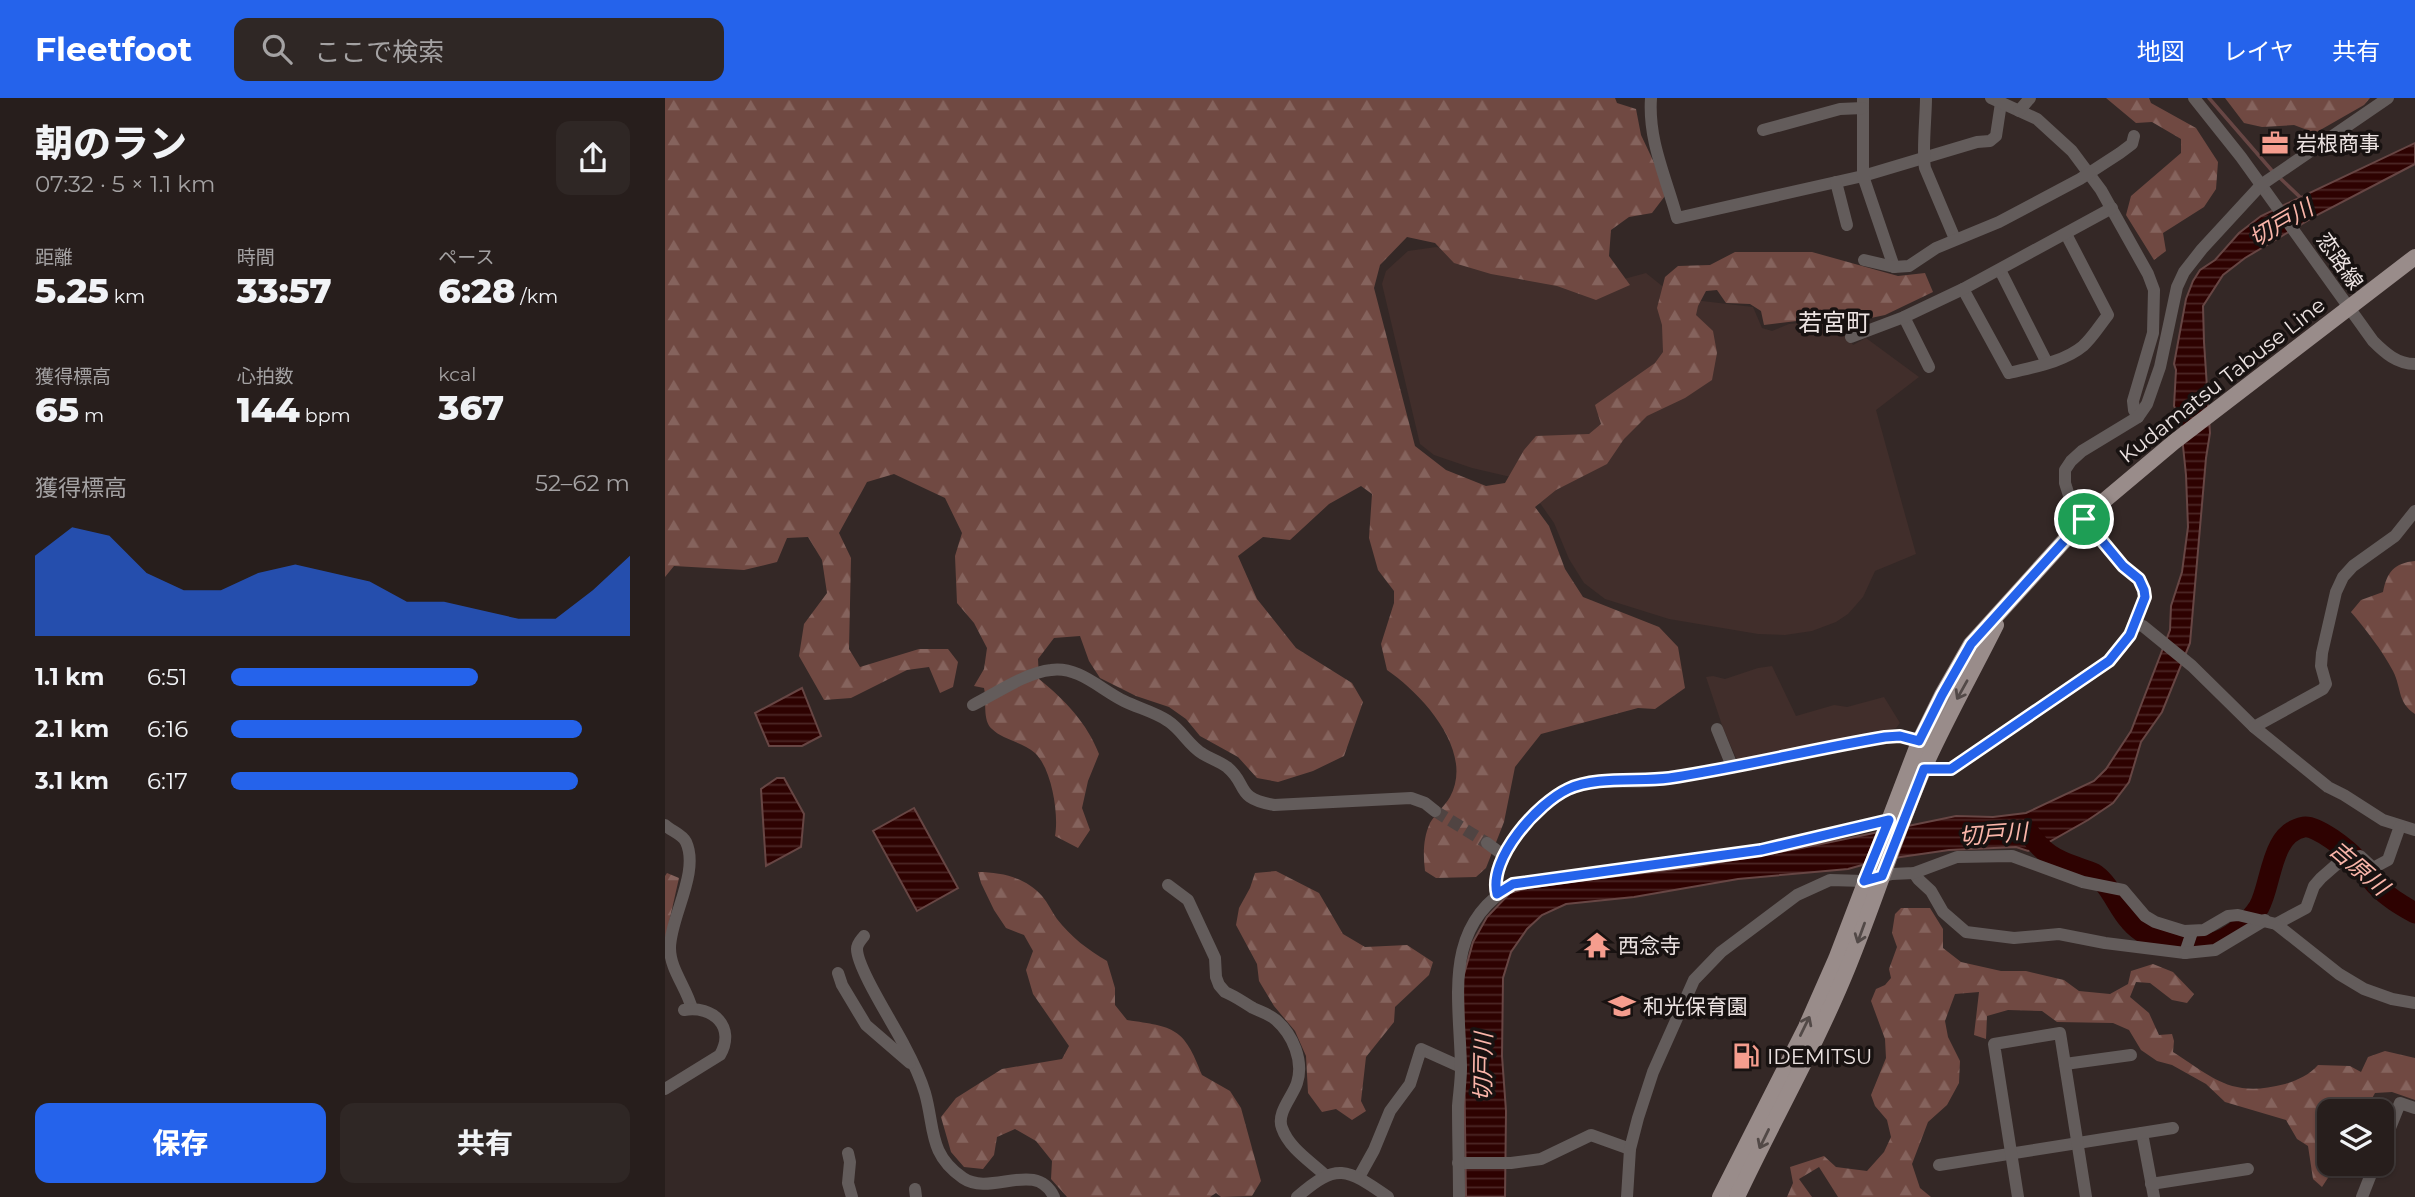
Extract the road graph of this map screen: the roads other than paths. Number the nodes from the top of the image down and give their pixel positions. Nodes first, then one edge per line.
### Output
1 (1651, 98) edge
2 (1926, 98) edge
3 (2030, 98) edge
4 (2194, 98) edge
5 (2388, 98) edge
6 (1996, 100) edge
7 (1863, 103) edge
8 (2019, 111) junction
9 (1763, 130) dead end
10 (2134, 135) dead end
11 (1923, 159) junction
12 (2088, 173) junction
13 (1863, 176) junction
14 (1836, 183) junction
15 (2261, 185) junction
16 (2112, 208) junction
17 (1847, 225) dead end
18 (2066, 234) junction
19 (1955, 239) junction
20 (2415, 257) edge
21 (1864, 260) dead end
22 (1894, 267) junction
23 (2000, 270) junction
24 (1963, 289) junction
25 (2349, 307) junction
26 (1904, 317) junction
27 (1851, 337) dead end
28 (2047, 363) junction
29 (2415, 365) edge
30 (1929, 367) dead end
31 (2138, 417) junction
32 (2415, 511) edge
33 (2084, 519) junction
34 (2134, 625) junction
35 (973, 705) dead end
36 (2254, 727) junction
37 (1717, 729) dead end
38 (1926, 744) junction
39 (1732, 766) junction
40 (1917, 767) junction
41 (1435, 811) tunnel mouth
42 (1892, 822) junction
43 (665, 825) edge
44 (2400, 826) junction
45 (2415, 830) edge
46 (1487, 843) tunnel mouth
47 (1503, 855) junction
48 (1914, 873) junction
49 (1874, 875) junction
50 (1168, 885) dead end
51 (1497, 894) junction
52 (2267, 921) junction
53 (2192, 932) junction
54 (864, 936) dead end
55 (2185, 953) junction
56 (838, 973) dead end
57 (2415, 1003) edge
58 (2130, 1055) dead end
59 (2065, 1064) junction
60 (1461, 1067) junction
61 (915, 1068) junction
62 (665, 1088) edge
63 (2415, 1108) edge
64 (2394, 1118) edge
65 (2173, 1128) dead end
66 (2143, 1133) junction
67 (2078, 1143) junction
68 (1630, 1149) junction
69 (848, 1153) dead end
70 (2011, 1154) junction
71 (1461, 1163) junction
72 (1939, 1165) dead end
73 (2248, 1169) dead end
74 (1325, 1175) junction
75 (2370, 1176) edge
76 (1359, 1177) junction
77 (2153, 1191) edge
78 (852, 1197) edge
79 (1054, 1197) edge
80 (1297, 1197) edge
81 (1388, 1197) edge
82 (1459, 1197) edge
83 (1627, 1197) edge
84 (1720, 1197) edge
85 (1737, 1197) edge
86 (2018, 1197) edge
87 (2086, 1197) edge
88 (2362, 1197) edge

1 - 14 street
2 - 11 street
3 - 8 street
4 - 15 street, 恋路線
5 - 15 street
6 - 8 street
6 - 11 street
7 - 9 street
7 - 13 street
8 - 12 street
10 - 12 street
11 - 13 street
11 - 19 street
12 - 16 street
12 - 19 street
13 - 14 street
13 - 22 street
14 - 17 street
15 - 25 street, 恋路線
15 - 31 street
16 - 18 street
16 - 31 street
18 - 23 street
18 - 28 street
19 - 22 street
20 - 25 main road, Kudamatsu Tabuse Line
21 - 22 street
23 - 24 street
23 - 28 street
24 - 26 street
24 - 28 street
25 - 29 street, 恋路線
25 - 33 main road, Kudamatsu Tabuse Line
26 - 27 street
26 - 30 street
31 - 33 street
32 - 36 street
33 - 34 street
33 - 38 main road, Kudamatsu Tabuse Line
34 - 36 street
34 - 40 street
35 - 41 street
36 - 44 street
37 - 39 street
38 - 39 street
38 - 40 main road, Kudamatsu Tabuse Line
39 - 47 street
40 - 42 main road, Kudamatsu Tabuse Line
42 - 49 main road, Kudamatsu Tabuse Line
42 - 51 street
43 - 62 street
44 - 45 street
44 - 52 street
46 - 47 street
47 - 51 street
48 - 49 street
48 - 53 street
48 - 55 street
49 - 68 street
84 -> 49 main road, Kudamatsu Tabuse Line
49 -> 85 main road, Kudamatsu Tabuse Line
50 - 74 street
51 - 60 street
52 - 53 street
52 - 55 street
52 - 57 street
53 - 55 street
54 - 61 street
56 - 61 street
58 - 59 street
59 - 67 street
59 - 70 street
60 - 71 street
60 - 76 street
61 - 79 street
63 - 64 street
65 - 66 street
66 - 67 street
66 - 77 street
67 - 70 street
67 - 87 street
68 - 71 street
68 - 83 street
69 - 78 street
70 - 72 street
70 - 86 street
71 - 82 street
73 - 77 street
74 - 76 street
74 - 80 street
75 - 88 street
76 - 81 street

